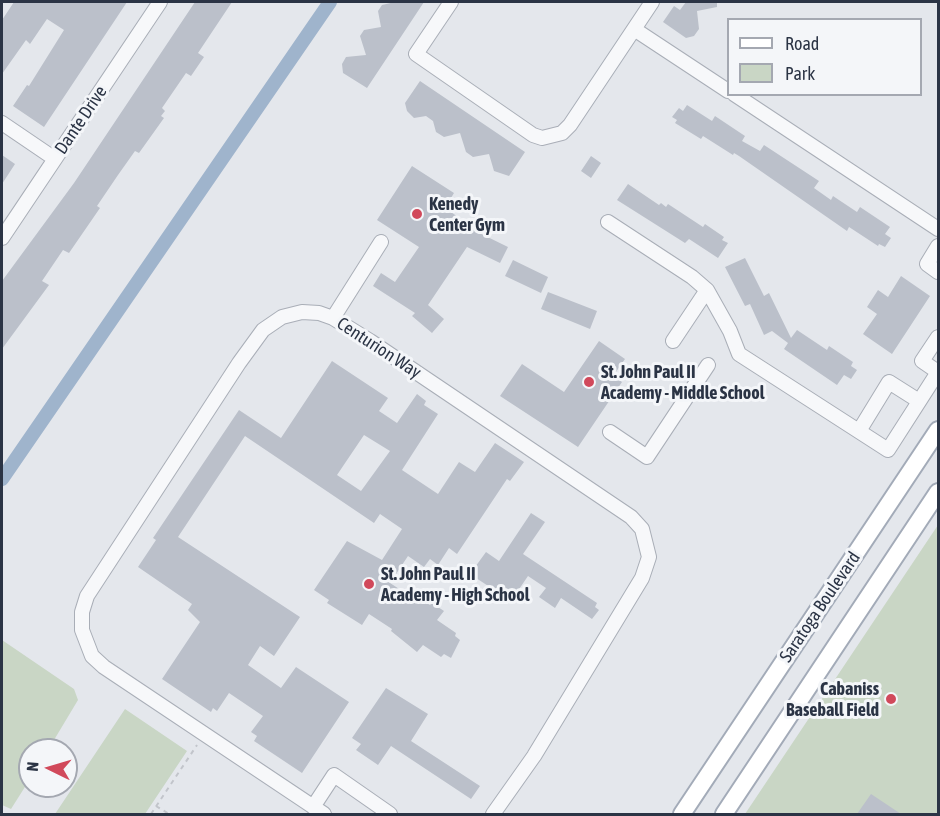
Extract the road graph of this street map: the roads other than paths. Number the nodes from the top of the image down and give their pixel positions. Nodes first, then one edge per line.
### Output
1 (160, 2) edge
2 (451, 2) edge
3 (652, 2) edge
4 (634, 29) junction
5 (727, 90) edge
6 (737, 96) edge
7 (2, 123) edge
8 (55, 159) junction
9 (608, 222) dead end
10 (939, 229) edge
11 (2, 238) edge
12 (381, 242) dead end
13 (939, 246) edge
14 (939, 272) edge
15 (707, 290) junction
16 (333, 318) junction
17 (939, 337) edge
18 (673, 341) dead end
19 (708, 365) dead end
20 (938, 372) edge
21 (919, 401) junction
22 (859, 431) junction
23 (610, 432) dead end
24 (938, 433) edge
25 (939, 492) edge
26 (318, 811) edge
27 (390, 814) edge
28 (493, 814) edge
29 (682, 814) edge
30 (724, 814) edge

1 - 8 street, Dante Drive
2 - 4 street
3 - 4 street
4 - 5 street
6 - 10 street
7 - 8 street
8 - 11 street, Dante Drive
9 - 15 street
12 - 16 street
13 - 14 street
15 - 18 street
15 - 22 street
16 - 26 street, Centurion Way
16 - 28 street, Centurion Way
17 - 20 street
19 - 23 street
20 - 21 street
21 - 22 street
21 - 22 street
24 - 29 main road, Saratoga Boulevard
25 - 30 main road, Saratoga Boulevard
26 - 27 street

